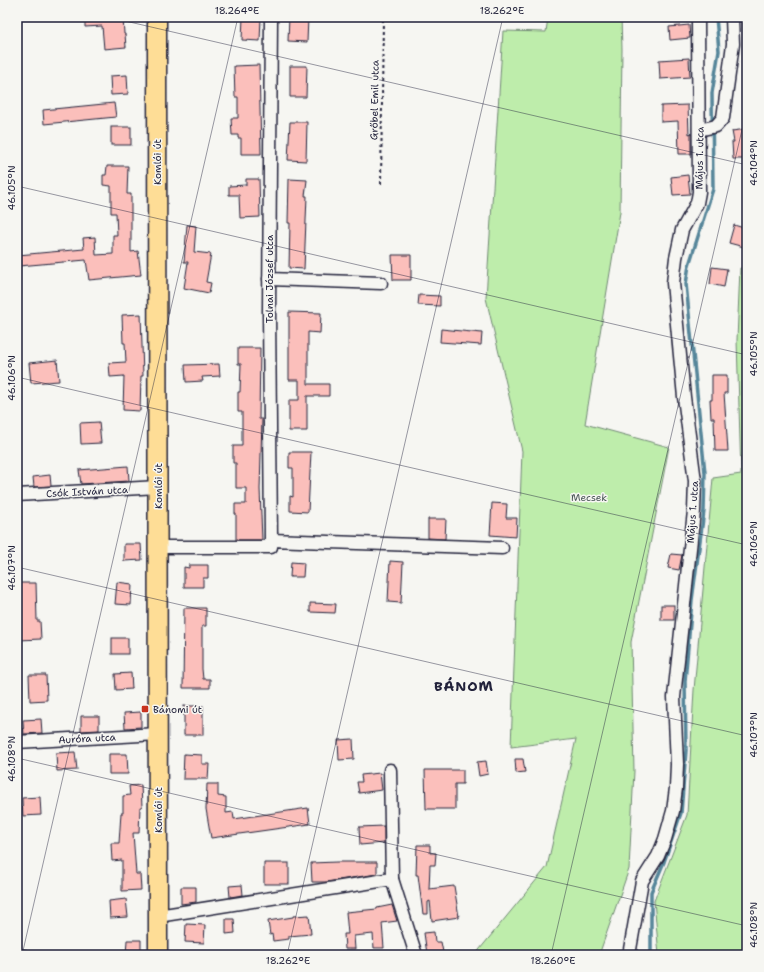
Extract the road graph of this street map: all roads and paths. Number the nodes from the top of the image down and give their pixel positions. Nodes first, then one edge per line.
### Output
1 (157, 17) edge
2 (271, 17) edge
3 (383, 17) edge
4 (698, 17) edge
5 (732, 17) edge
6 (708, 128) junction
7 (381, 184) dead end
8 (269, 279) junction
9 (381, 283) dead end
10 (158, 487) junction
11 (17, 495) edge
12 (271, 540) junction
13 (158, 547) junction
14 (502, 548) dead end
15 (158, 734) junction
16 (17, 742) edge
17 (390, 770) dead end
18 (392, 879) junction
19 (158, 916) junction
20 (158, 955) edge
21 (416, 955) edge
22 (629, 955) edge

1 - 10 main road, Komlói út
2 - 8 street, Tolnai József utca
3 - 7 path, Grőbel Emil utca
4 - 6 street, Május 1. utca
5 - 6 street
6 - 22 street, Május 1. utca
8 - 9 street
8 - 12 street, Tolnai József utca
10 - 11 street, Csók István utca
10 - 13 main road, Komlói út
12 - 13 street
12 - 14 street
13 - 15 main road, Komlói út
15 - 16 street, Auróra utca
15 - 19 main road, Komlói út
17 - 18 street
18 - 19 street
18 - 21 street
19 - 20 main road, Komlói út

